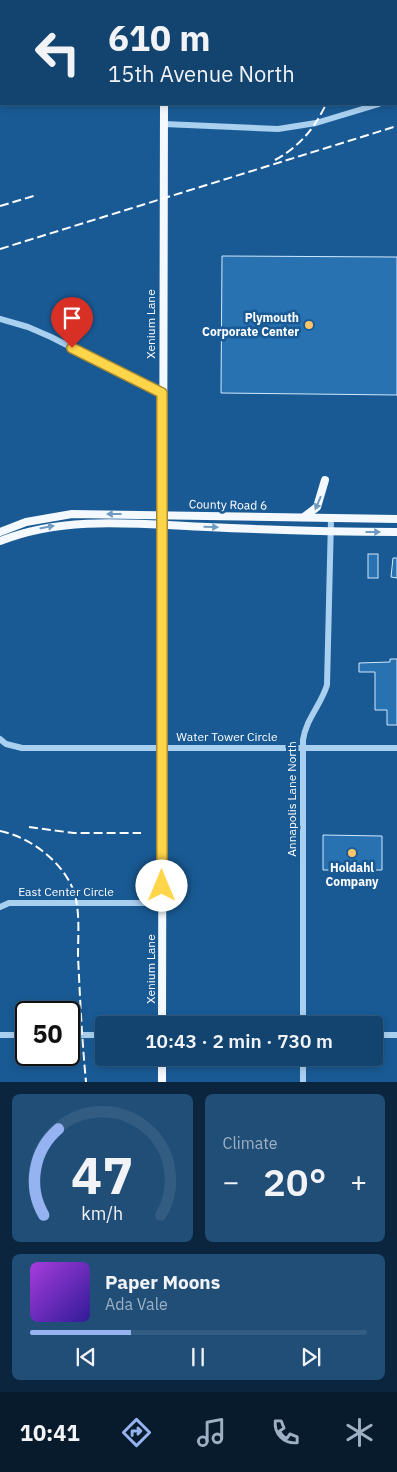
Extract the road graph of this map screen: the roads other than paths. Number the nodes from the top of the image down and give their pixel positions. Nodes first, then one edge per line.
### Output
1 (164, 105) edge
2 (376, 105) edge
3 (164, 124) junction
4 (0, 319) edge
5 (162, 393) junction
6 (325, 480) dead end
7 (162, 515) junction
8 (301, 518) junction
9 (331, 519) junction
10 (397, 519) edge
11 (162, 525) junction
12 (0, 532) edge
13 (331, 532) junction
14 (397, 532) edge
15 (0, 541) edge
16 (0, 739) edge
17 (162, 748) junction
18 (303, 748) junction
19 (397, 748) edge
20 (162, 903) junction
21 (0, 907) edge
22 (162, 1016) edge
23 (303, 1016) edge
24 (0, 1035) edge
25 (15, 1035) edge
26 (80, 1035) edge
27 (95, 1035) edge
28 (383, 1035) edge
29 (397, 1035) edge
30 (162, 1066) edge
31 (303, 1066) edge
32 (162, 1082) edge
33 (303, 1082) edge

1 - 3 main road, Xenium Lane
2 - 3 street
3 - 5 main road, Xenium Lane
4 - 5 street
5 - 7 main road, Xenium Lane
6 -> 8 main road
7 - 8 main road, County Road 6
7 - 11 main road, Xenium Lane
7 -> 12 main road, County Road 6
8 - 9 main road, County Road 6
9 - 10 main road, County Road 6
9 - 13 street, Annapolis Lane North
11 -> 13 main road, County Road 6
15 -> 11 main road, County Road 6
11 - 17 main road, Xenium Lane
13 -> 14 main road, County Road 6
13 - 18 street, Annapolis Lane North
16 - 17 street, Water Tower Circle
17 - 18 street, Water Tower Circle
17 - 20 main road, Xenium Lane
18 - 19 street, Water Tower Circle
18 - 23 street, Annapolis Lane North
20 - 21 street, East Center Circle
20 - 22 main road, Xenium Lane
24 - 25 street
26 - 27 street
28 - 29 street
30 - 32 main road
31 - 33 street

